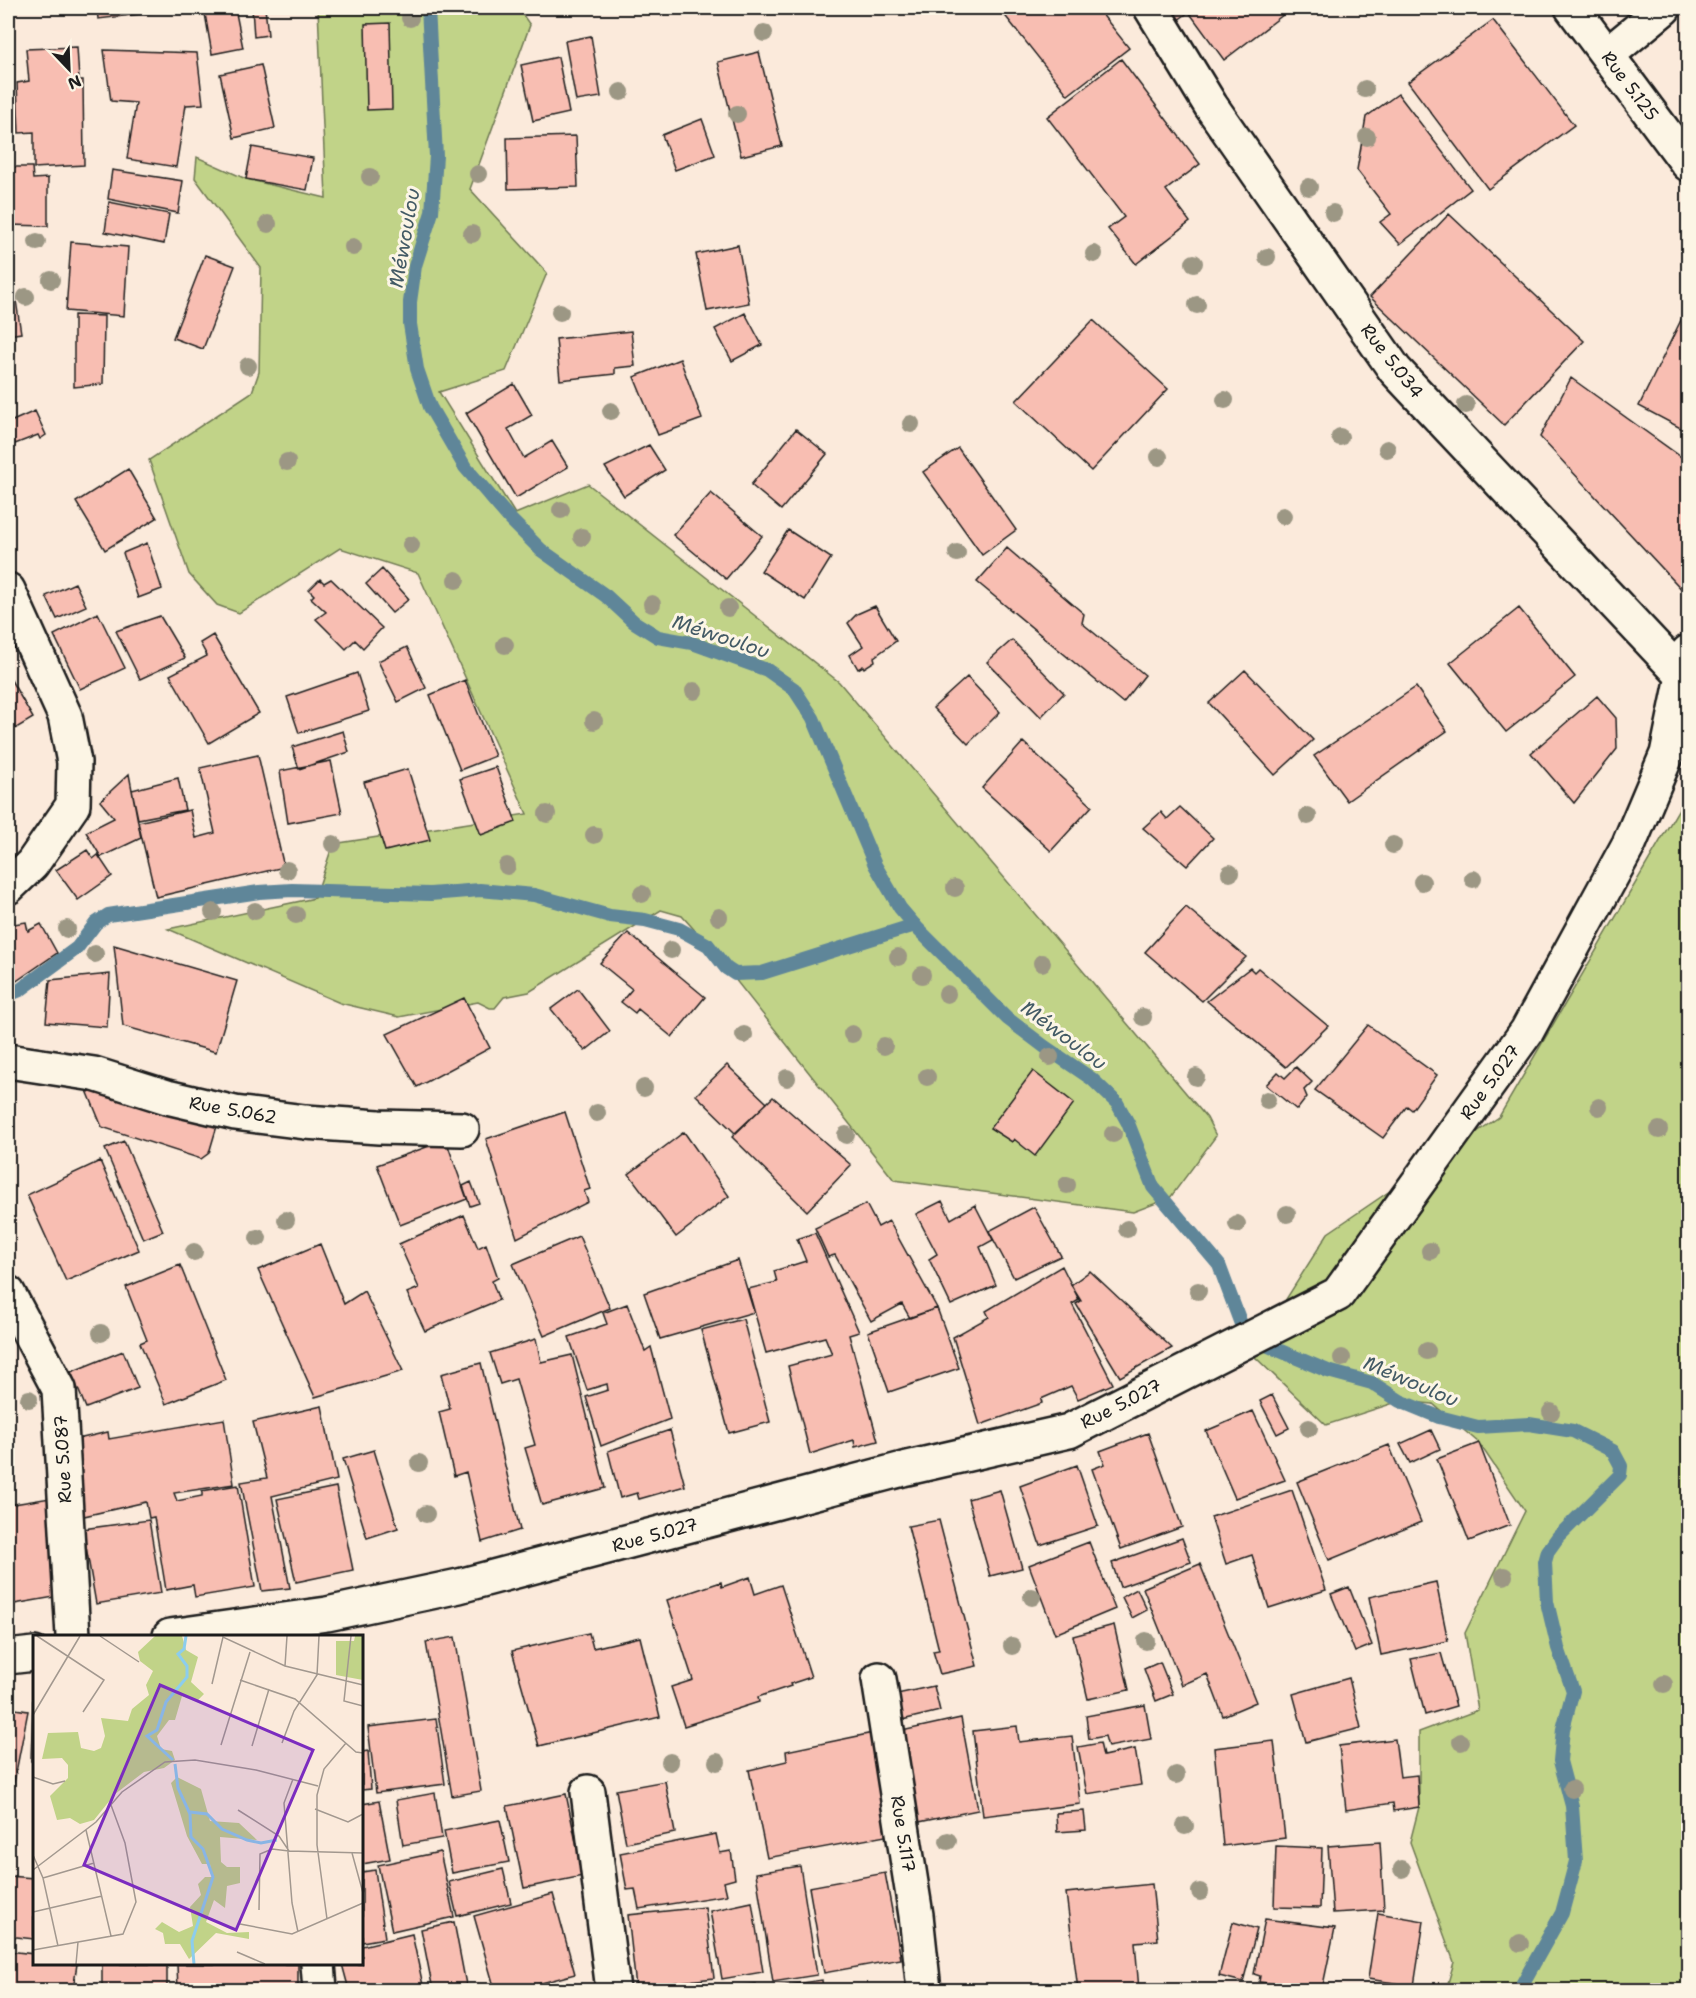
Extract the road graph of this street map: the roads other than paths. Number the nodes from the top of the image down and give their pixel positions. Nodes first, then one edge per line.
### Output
1 (1151, 8) edge
2 (1572, 8) edge
3 (1664, 8) edge
4 (1606, 55) junction
5 (1689, 164) edge
6 (8, 590) edge
7 (1686, 664) edge
8 (8, 887) edge
9 (8, 1061) edge
10 (462, 1129) dead end
11 (8, 1293) edge
12 (73, 1635) edge
13 (177, 1635) edge
14 (33, 1654) edge
15 (8, 1657) edge
16 (879, 1679) dead end
17 (588, 1792) dead end
18 (318, 1965) edge
19 (320, 1990) edge
20 (613, 1990) edge
21 (924, 1990) edge

1 - 7 street, Rue 5.034
2 - 4 street, Rue 5.125
3 - 4 street
4 - 5 street, Rue 5.125
6 - 8 street
7 - 13 street, Rue 5.027
9 - 10 street, Rue 5.062
11 - 12 street, Rue 5.087
14 - 15 street
16 - 21 street, Rue 5.117
17 - 20 street
18 - 19 street

